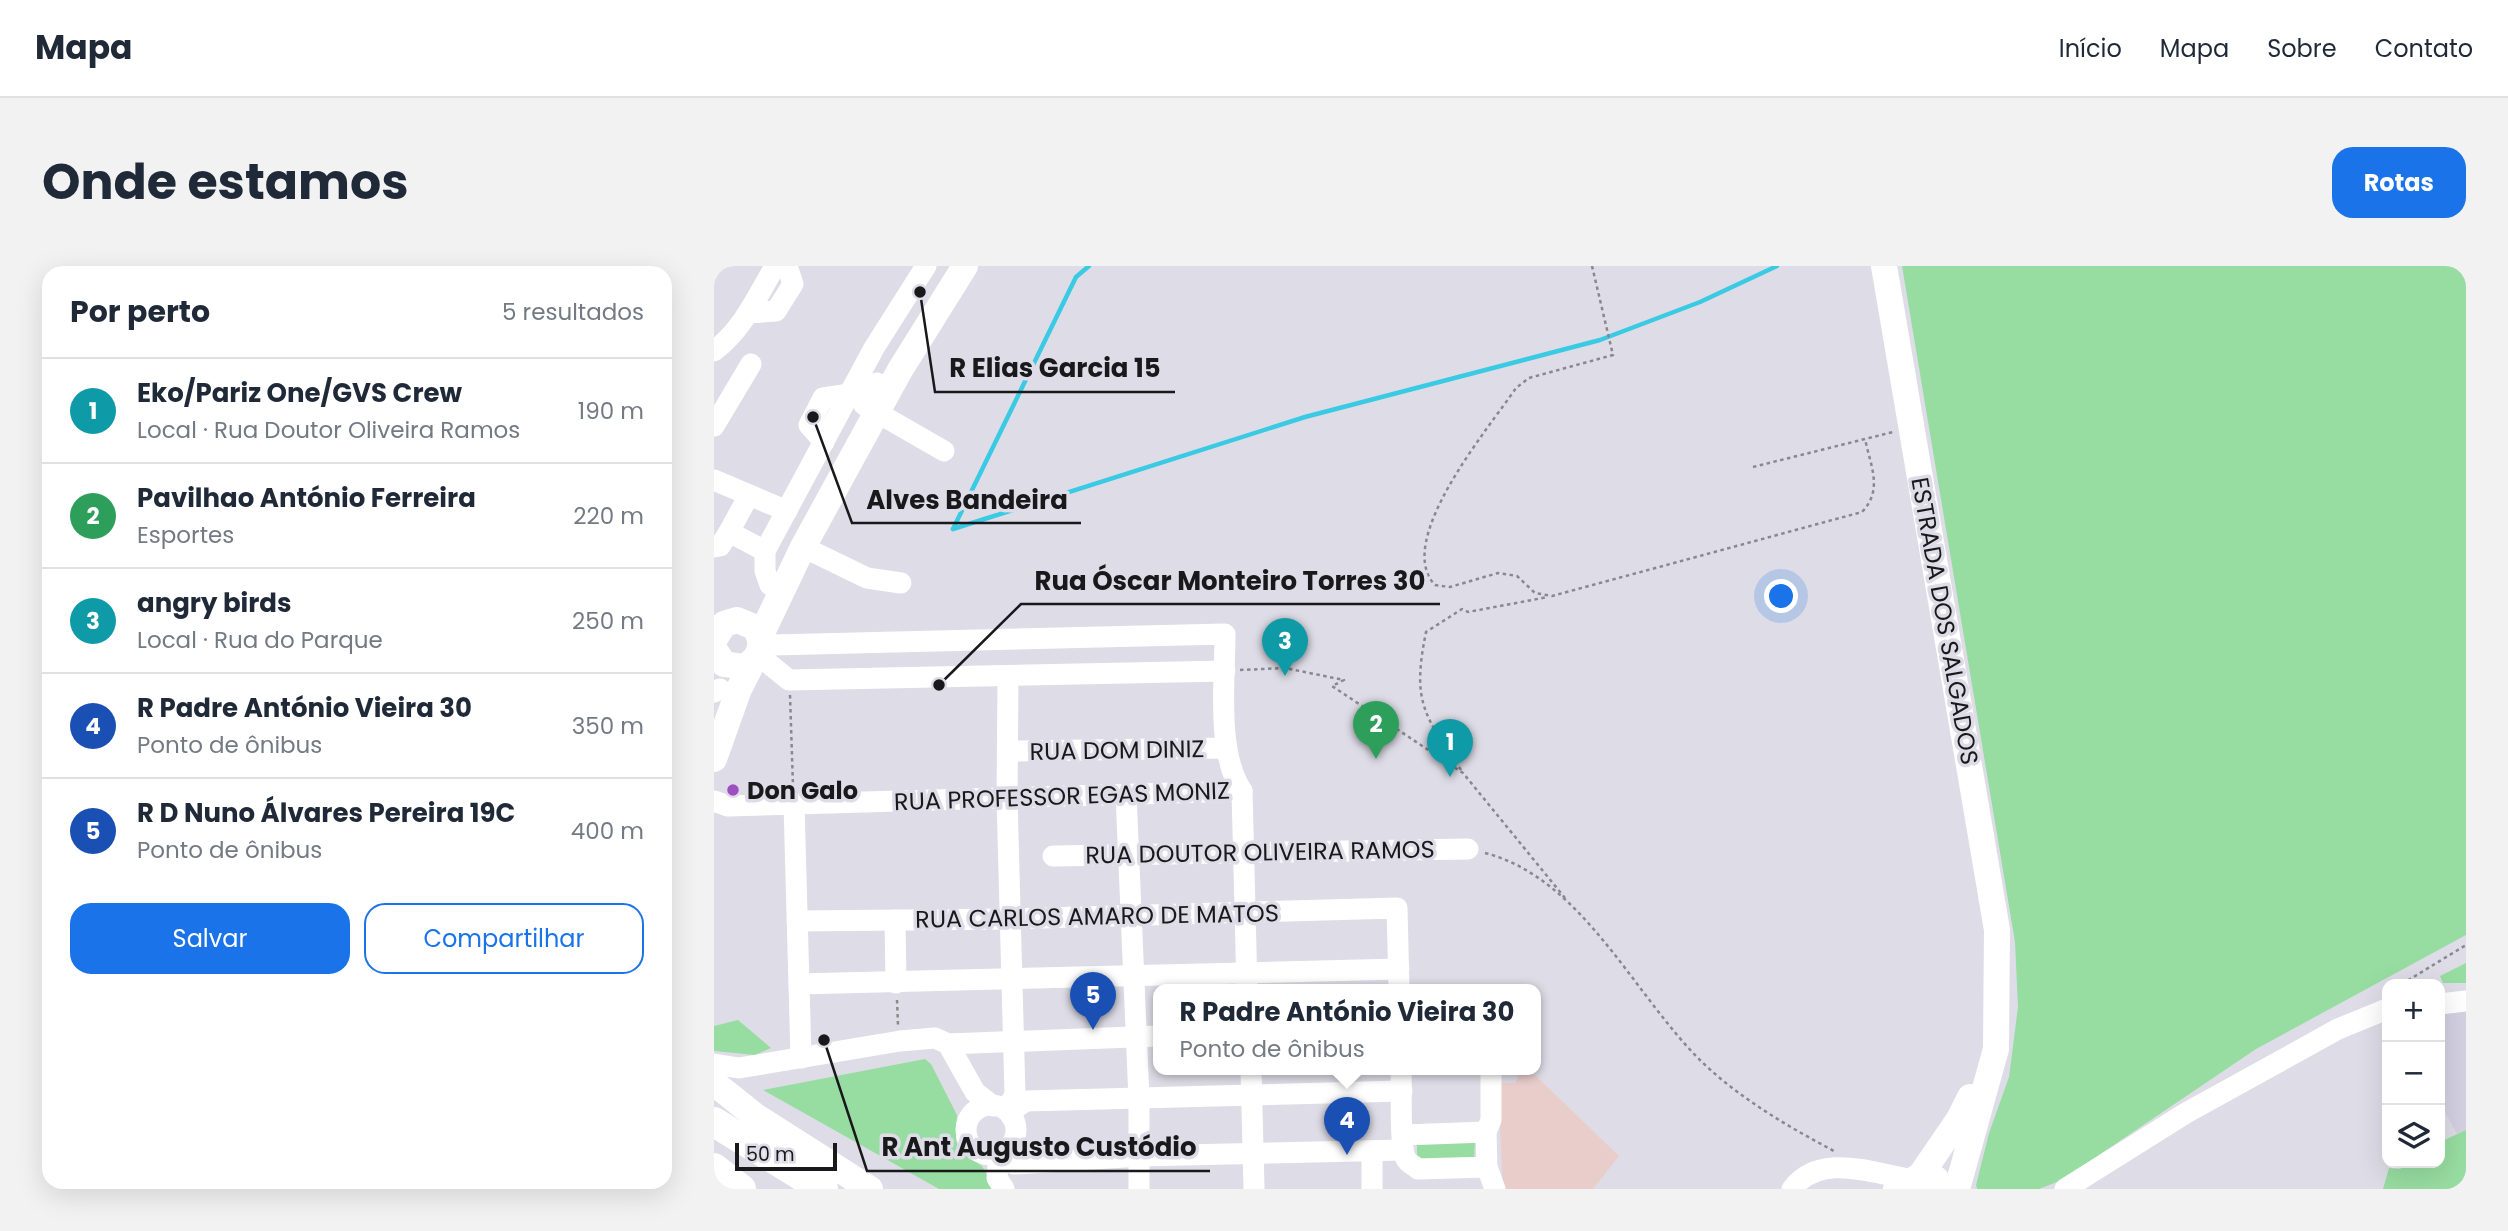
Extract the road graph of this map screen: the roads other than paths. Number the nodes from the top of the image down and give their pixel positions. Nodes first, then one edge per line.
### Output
1 (775, 266) edge
2 (787, 266) edge
3 (926, 266) edge
4 (947, 266) edge
5 (965, 266) edge
6 (1884, 266) edge
7 (749, 313) junction
8 (714, 351) edge
9 (751, 364) dead end
10 (867, 399) junction
11 (714, 426) edge
12 (944, 451) dead end
13 (717, 488) edge
14 (749, 495) junction
15 (781, 509) junction
16 (721, 539) edge
17 (803, 547) junction
18 (760, 548) junction
19 (901, 583) dead end
20 (769, 585) junction
21 (738, 641) edge
22 (1225, 671) junction
23 (1008, 676) junction
24 (716, 695) edge
25 (1227, 748) junction
26 (1008, 751) junction
27 (714, 760) edge
28 (1242, 791) junction
29 (1126, 794) junction
30 (1007, 798) junction
31 (714, 802) edge
32 (794, 804) junction
33 (1468, 849) road end
34 (1243, 852) junction
35 (1129, 853) junction
36 (1053, 856) dead end
37 (1245, 913) junction
38 (1131, 914) junction
39 (1010, 919) junction
40 (895, 920) junction
41 (797, 921) junction
42 (1134, 976) junction
43 (1999, 976) junction
44 (1399, 979) edge
45 (1012, 980) junction
46 (1247, 981) edge
47 (896, 983) junction
48 (799, 984) junction
49 (2466, 1001) edge
50 (2445, 1003) edge
51 (2382, 1011) edge
52 (1147, 1037) edge
53 (1014, 1041) junction
54 (948, 1044) junction
55 (801, 1058) junction
56 (714, 1064) edge
57 (1251, 1075) edge
58 (1401, 1075) edge
59 (1491, 1075) edge
60 (714, 1083) edge
61 (1402, 1091) junction
62 (1252, 1095) junction
63 (1139, 1098) junction
64 (1003, 1111) junction
65 (970, 1118) junction
66 (714, 1123) edge
67 (1486, 1132) junction
68 (1404, 1148) junction
69 (1372, 1151) junction
70 (1002, 1153) junction
71 (1254, 1154) junction
72 (1140, 1156) junction
73 (1838, 1161) junction
74 (1024, 1163) junction
75 (1487, 1167) junction
76 (714, 1168) edge
77 (1908, 1182) edge
78 (741, 1189) edge
79 (797, 1189) edge
80 (823, 1189) edge
81 (870, 1189) edge
82 (1006, 1189) edge
83 (1139, 1189) edge
84 (1254, 1189) edge
85 (1373, 1189) edge
86 (1495, 1189) edge
87 (1792, 1189) edge
88 (1872, 1189) edge
89 (1954, 1189) edge
90 (2065, 1189) edge

1 - 7 street
2 - 7 street
3 - 10 street
4 - 10 main road
5 - 10 main road
6 - 43 main road, ESTRADA DOS SALGADOS
7 - 8 street
9 - 11 street
10 - 12 street
10 - 15 street
10 - 17 main road
10 - 20 main road
13 - 14 street
14 - 15 street
14 - 16 street
15 - 18 street
16 - 18 street
17 - 19 street
17 - 21 main road
18 - 20 street
20 - 21 main road
21 - 22 street
21 - 23 street
21 - 24 main road
21 - 27 main road
22 - 23 street
22 - 25 street
23 - 26 street
25 - 26 street, RUA DOM DINIZ
25 - 28 street
26 - 30 street
28 - 29 street, RUA PROFESSOR EGAS MONIZ
28 - 34 street
29 - 30 street, RUA PROFESSOR EGAS MONIZ
29 - 35 street
30 - 32 street, RUA PROFESSOR EGAS MONIZ
30 - 39 street
31 - 32 street, RUA PROFESSOR EGAS MONIZ
32 - 41 street
33 - 34 street, RUA DOUTOR OLIVEIRA RAMOS
34 - 35 street, RUA DOUTOR OLIVEIRA RAMOS
34 - 37 street
35 - 36 street, RUA DOUTOR OLIVEIRA RAMOS
35 - 38 street
37 - 38 street, RUA CARLOS AMARO DE MATOS
37 - 44 street, RUA CARLOS AMARO DE MATOS
37 - 46 street
38 - 39 street, RUA CARLOS AMARO DE MATOS
38 - 42 street
39 - 40 street, RUA CARLOS AMARO DE MATOS
39 - 45 street
40 - 41 street, RUA CARLOS AMARO DE MATOS
40 - 47 street
41 - 48 street
42 - 45 street
42 - 46 street
42 - 52 street
43 - 77 main road, ESTRADA DOS SALGADOS
43 - 89 main road, ESTRADA DOS SALGADOS
44 - 46 street
45 - 47 street
45 - 53 street
47 - 48 street
48 - 55 street
49 - 50 street
51 - 90 street
52 - 53 street
52 - 63 street
53 - 54 street
53 - 64 street
54 - 55 street
54 - 64 street
54 - 65 street
55 - 56 street
57 - 62 street
58 - 61 street
59 - 67 street
60 - 81 main road
61 - 62 street
61 - 68 street
62 - 63 street
62 - 71 street
63 - 64 street
63 - 72 street
64 - 65 street
64 - 70 street
65 - 70 street
66 - 79 highway
66 - 80 highway
67 - 68 street
67 - 75 street
68 - 69 street
68 - 75 street
69 - 71 street
69 - 85 street
70 - 74 street
70 - 82 street
71 - 72 street
71 - 84 street
72 - 74 street
72 - 83 street
73 - 77 street
73 - 87 street
73 - 88 street
74 - 82 street
75 - 86 street
76 - 78 highway
77 - 89 main road

